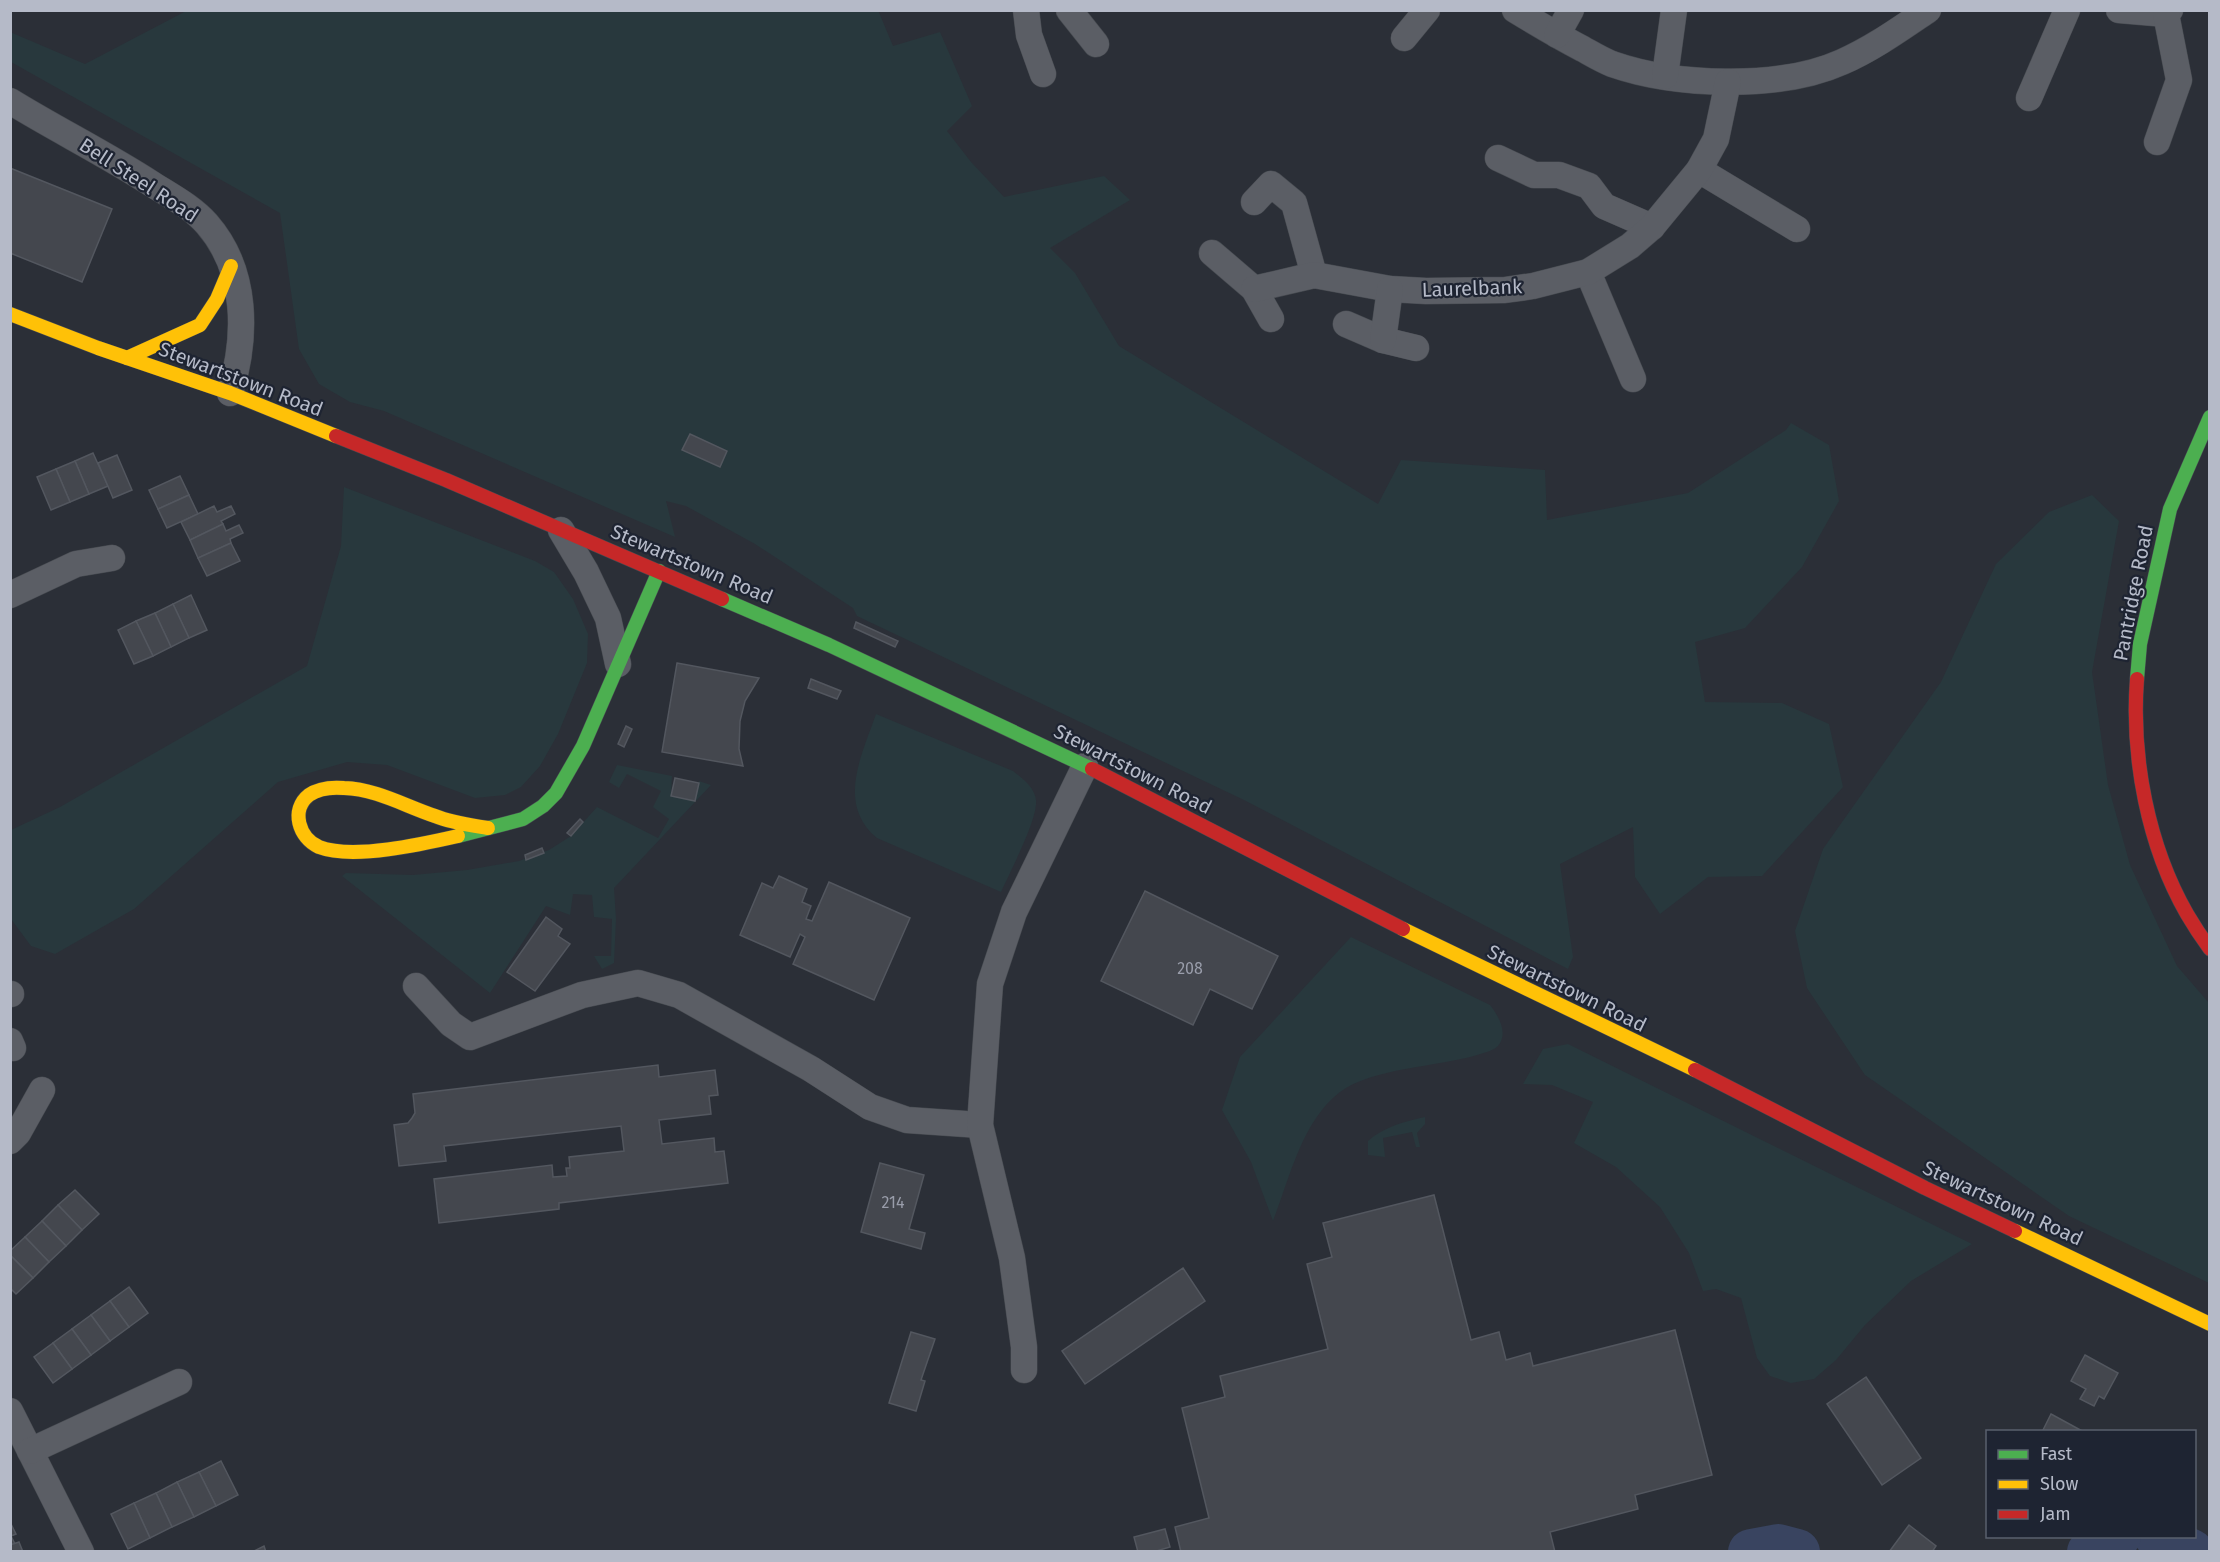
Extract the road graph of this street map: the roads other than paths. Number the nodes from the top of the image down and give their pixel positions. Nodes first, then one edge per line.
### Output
1 (1026, 10) edge
2 (1069, 10) edge
3 (1427, 10) edge
4 (1515, 10) edge
5 (1571, 10) edge
6 (1674, 10) edge
7 (1928, 10) edge
8 (2067, 10) edge
9 (2119, 10) edge
10 (2168, 12) edge
11 (1557, 35) junction
12 (1404, 38) dead end
13 (1096, 44) dead end
14 (1043, 74) dead end
15 (1665, 76) junction
16 (1728, 82) junction
17 (2029, 98) dead end
18 (10, 101) edge
19 (2157, 142) dead end
20 (1498, 158) dead end
21 (1699, 170) junction
22 (1254, 202) dead end
23 (1652, 227) junction
24 (1797, 229) dead end
25 (1212, 253) dead end
26 (231, 266) junction
27 (1588, 272) junction
28 (1314, 275) junction
29 (1254, 289) junction
30 (1390, 289) junction
31 (10, 314) edge
32 (1271, 319) dead end
33 (1346, 324) dead end
34 (1383, 340) junction
35 (1416, 348) dead end
36 (127, 358) junction
37 (1633, 379) dead end
38 (230, 393) junction
39 (2210, 417) edge
40 (561, 530) junction
41 (112, 558) dead end
42 (659, 572) junction
43 (10, 595) edge
44 (618, 664) junction
45 (1085, 766) junction
46 (488, 828) junction
47 (2210, 949) edge
48 (416, 986) dead end
49 (42, 1090) dead end
50 (980, 1125) junction
51 (10, 1141) edge
52 (2210, 1324) edge
53 (1024, 1370) dead end
54 (179, 1382) dead end
55 (10, 1411) edge
56 (30, 1451) junction
57 (81, 1551) edge

1 - 14 street
2 - 13 street
3 - 12 street
4 - 11 street
5 - 11 street
6 - 15 street
7 - 16 street
8 - 17 street
9 - 10 street
10 - 19 street
11 - 15 street
15 - 16 street
16 - 21 street, Laurelbank
18 - 26 street, Bell Steel Road
20 - 23 street
21 - 23 street, Laurelbank
21 - 24 street
22 - 28 street
23 - 27 street, Laurelbank
25 - 29 street
26 - 36 main road
26 - 38 street, Bell Steel Road
27 - 30 street, Laurelbank
27 - 37 street
28 - 29 street, Laurelbank
28 - 30 street, Laurelbank
29 - 32 street
30 - 34 street
31 - 36 main road, Stewartstown Road
33 - 34 street
34 - 35 street
36 - 38 main road, Stewartstown Road
38 - 40 main road, Stewartstown Road
39 - 47 main road, Pantridge Road
40 - 42 main road, Stewartstown Road
40 - 44 street
41 - 43 street
42 - 44 main road
42 - 45 main road, Stewartstown Road
44 - 46 main road
45 - 50 street
45 - 52 main road, Stewartstown Road
46 - 46 main road
48 - 50 street
49 - 51 street
50 - 53 street
54 - 56 street
55 - 56 street
56 - 57 street

